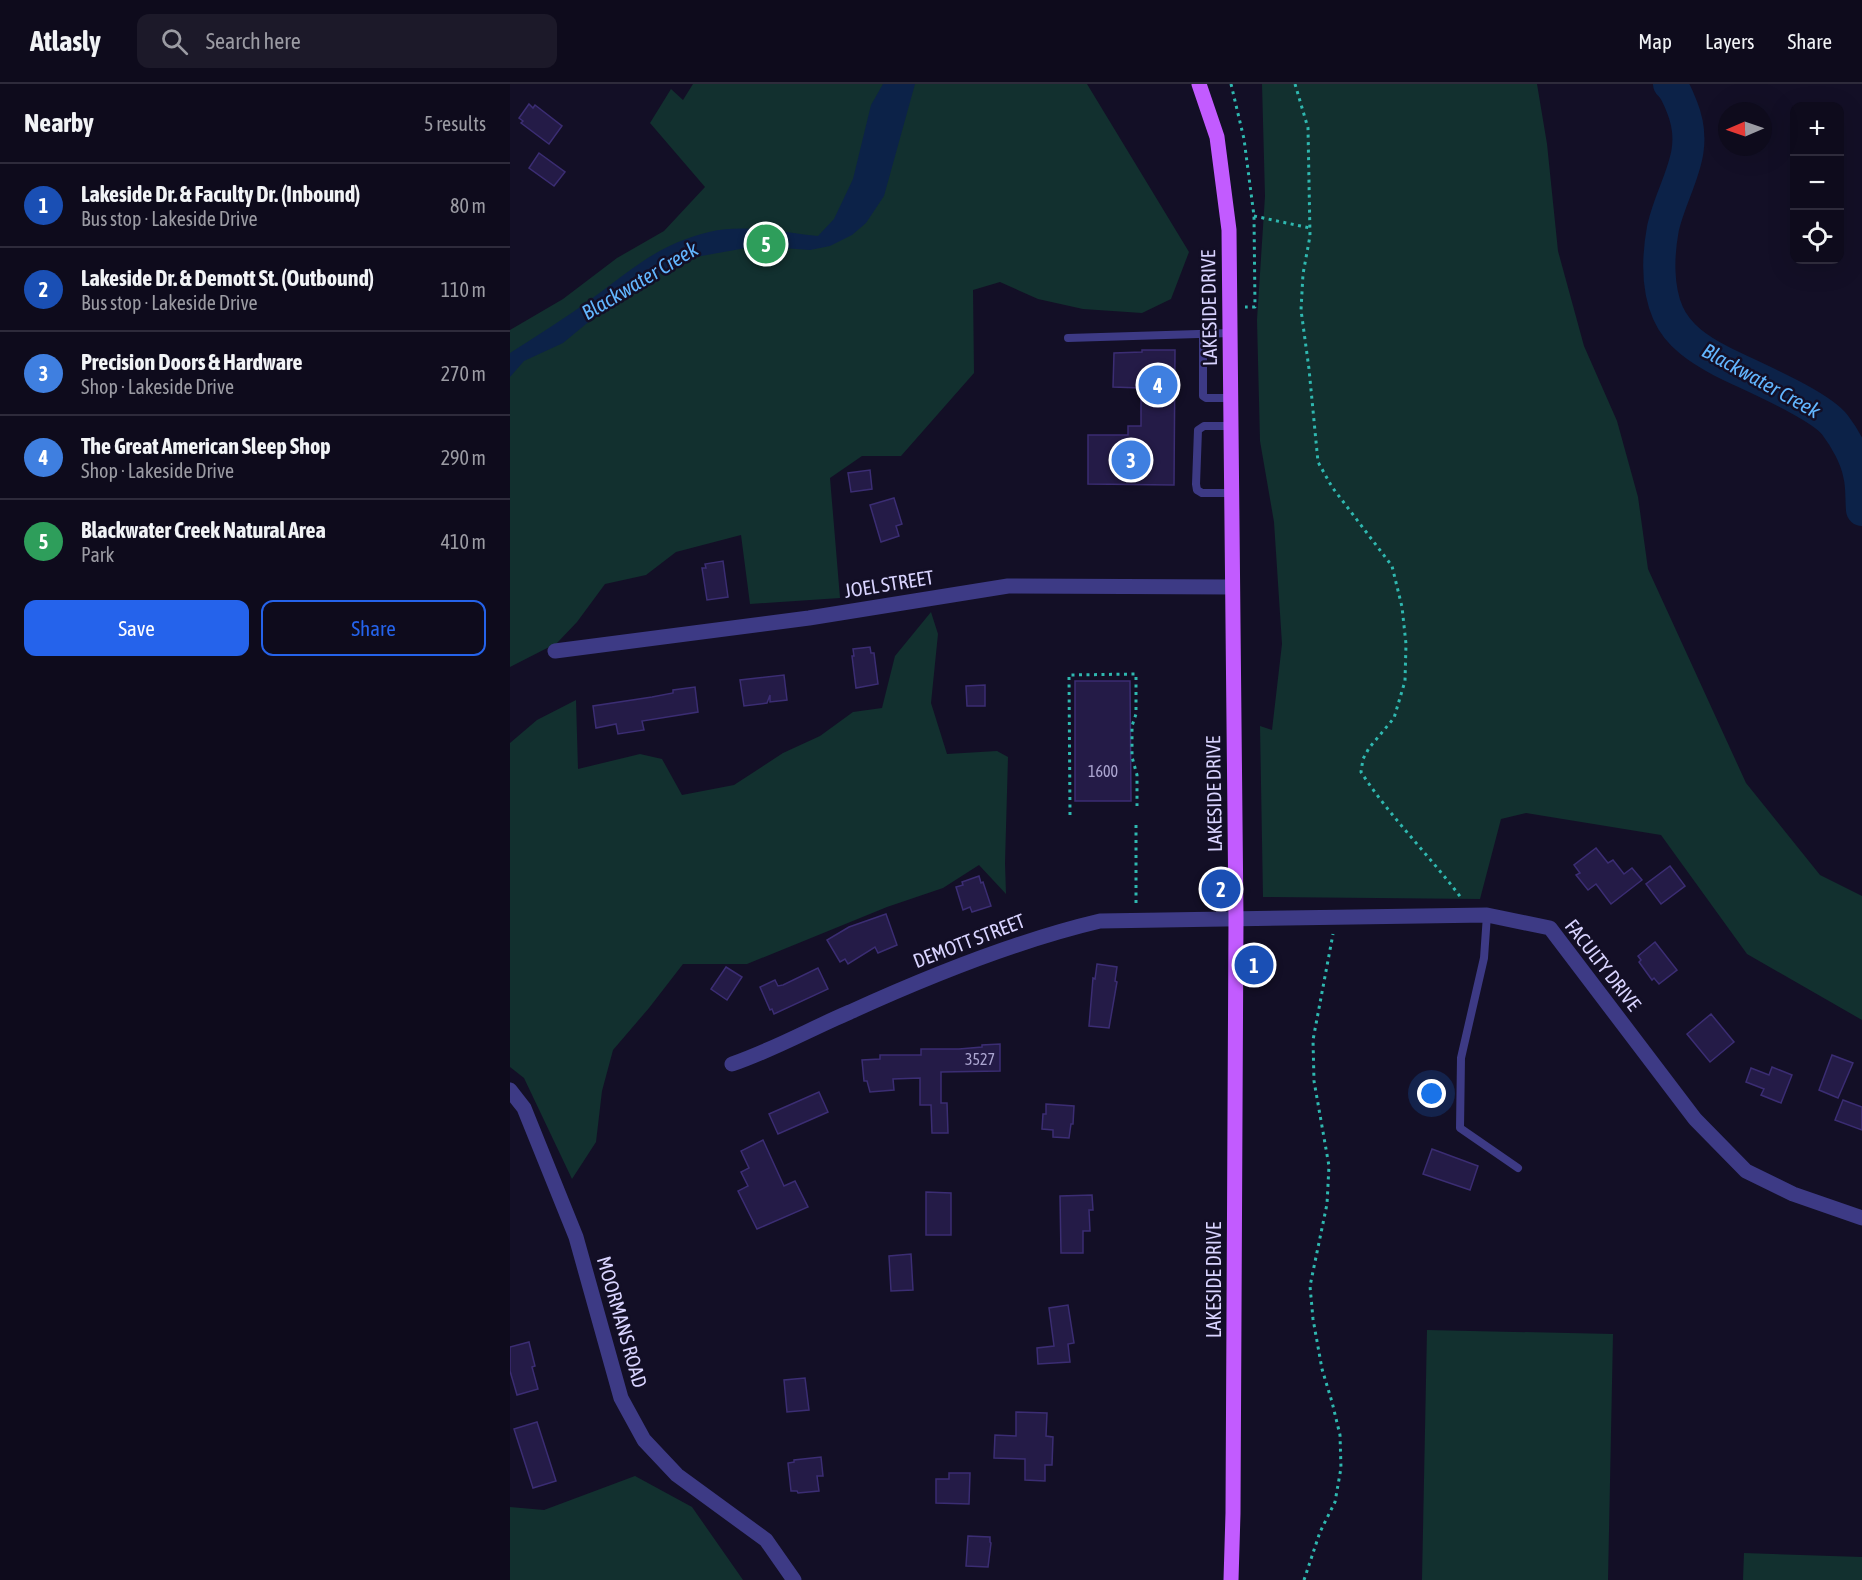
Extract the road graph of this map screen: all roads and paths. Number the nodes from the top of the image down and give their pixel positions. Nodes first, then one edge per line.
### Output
1 (1199, 84) edge
2 (1231, 84) edge
3 (1295, 84) edge
4 (1254, 216) junction
5 (1310, 228) junction
6 (1231, 307) junction
7 (1231, 333) junction
8 (1203, 334) junction
9 (1068, 338) dead end
10 (1231, 398) junction
11 (1231, 426) junction
12 (1231, 494) junction
13 (1232, 587) junction
14 (555, 651) dead end
15 (1137, 806) dead end
16 (1070, 815) dead end
17 (1136, 825) dead end
18 (1464, 902) dead end
19 (1136, 909) dead end
20 (1488, 915) junction
21 (1236, 918) junction
22 (1334, 929) dead end
23 (732, 1064) dead end
24 (510, 1090) edge
25 (1518, 1168) dead end
26 (1862, 1218) edge
27 (794, 1580) edge
28 (1231, 1580) edge
29 (1304, 1580) edge

1 - 6 main road, LAKESIDE DRIVE
2 - 4 path
3 - 5 path
4 - 5 path
4 - 6 path
5 - 18 path
6 - 7 main road, LAKESIDE DRIVE
7 - 8 lane
7 - 10 main road, LAKESIDE DRIVE
8 - 9 lane
8 - 10 lane
10 - 11 main road, LAKESIDE DRIVE
11 - 12 main road, LAKESIDE DRIVE
11 - 12 lane
12 - 13 main road, LAKESIDE DRIVE
13 - 14 street, JOEL STREET
13 - 21 main road, LAKESIDE DRIVE
15 - 16 path
17 - 19 path
20 - 21 street, FACULTY DRIVE
20 - 25 lane
20 - 26 street, FACULTY DRIVE
21 - 23 street, DEMOTT STREET
21 - 28 main road, LAKESIDE DRIVE
22 - 29 path
24 - 27 street, MOORMANS ROAD

